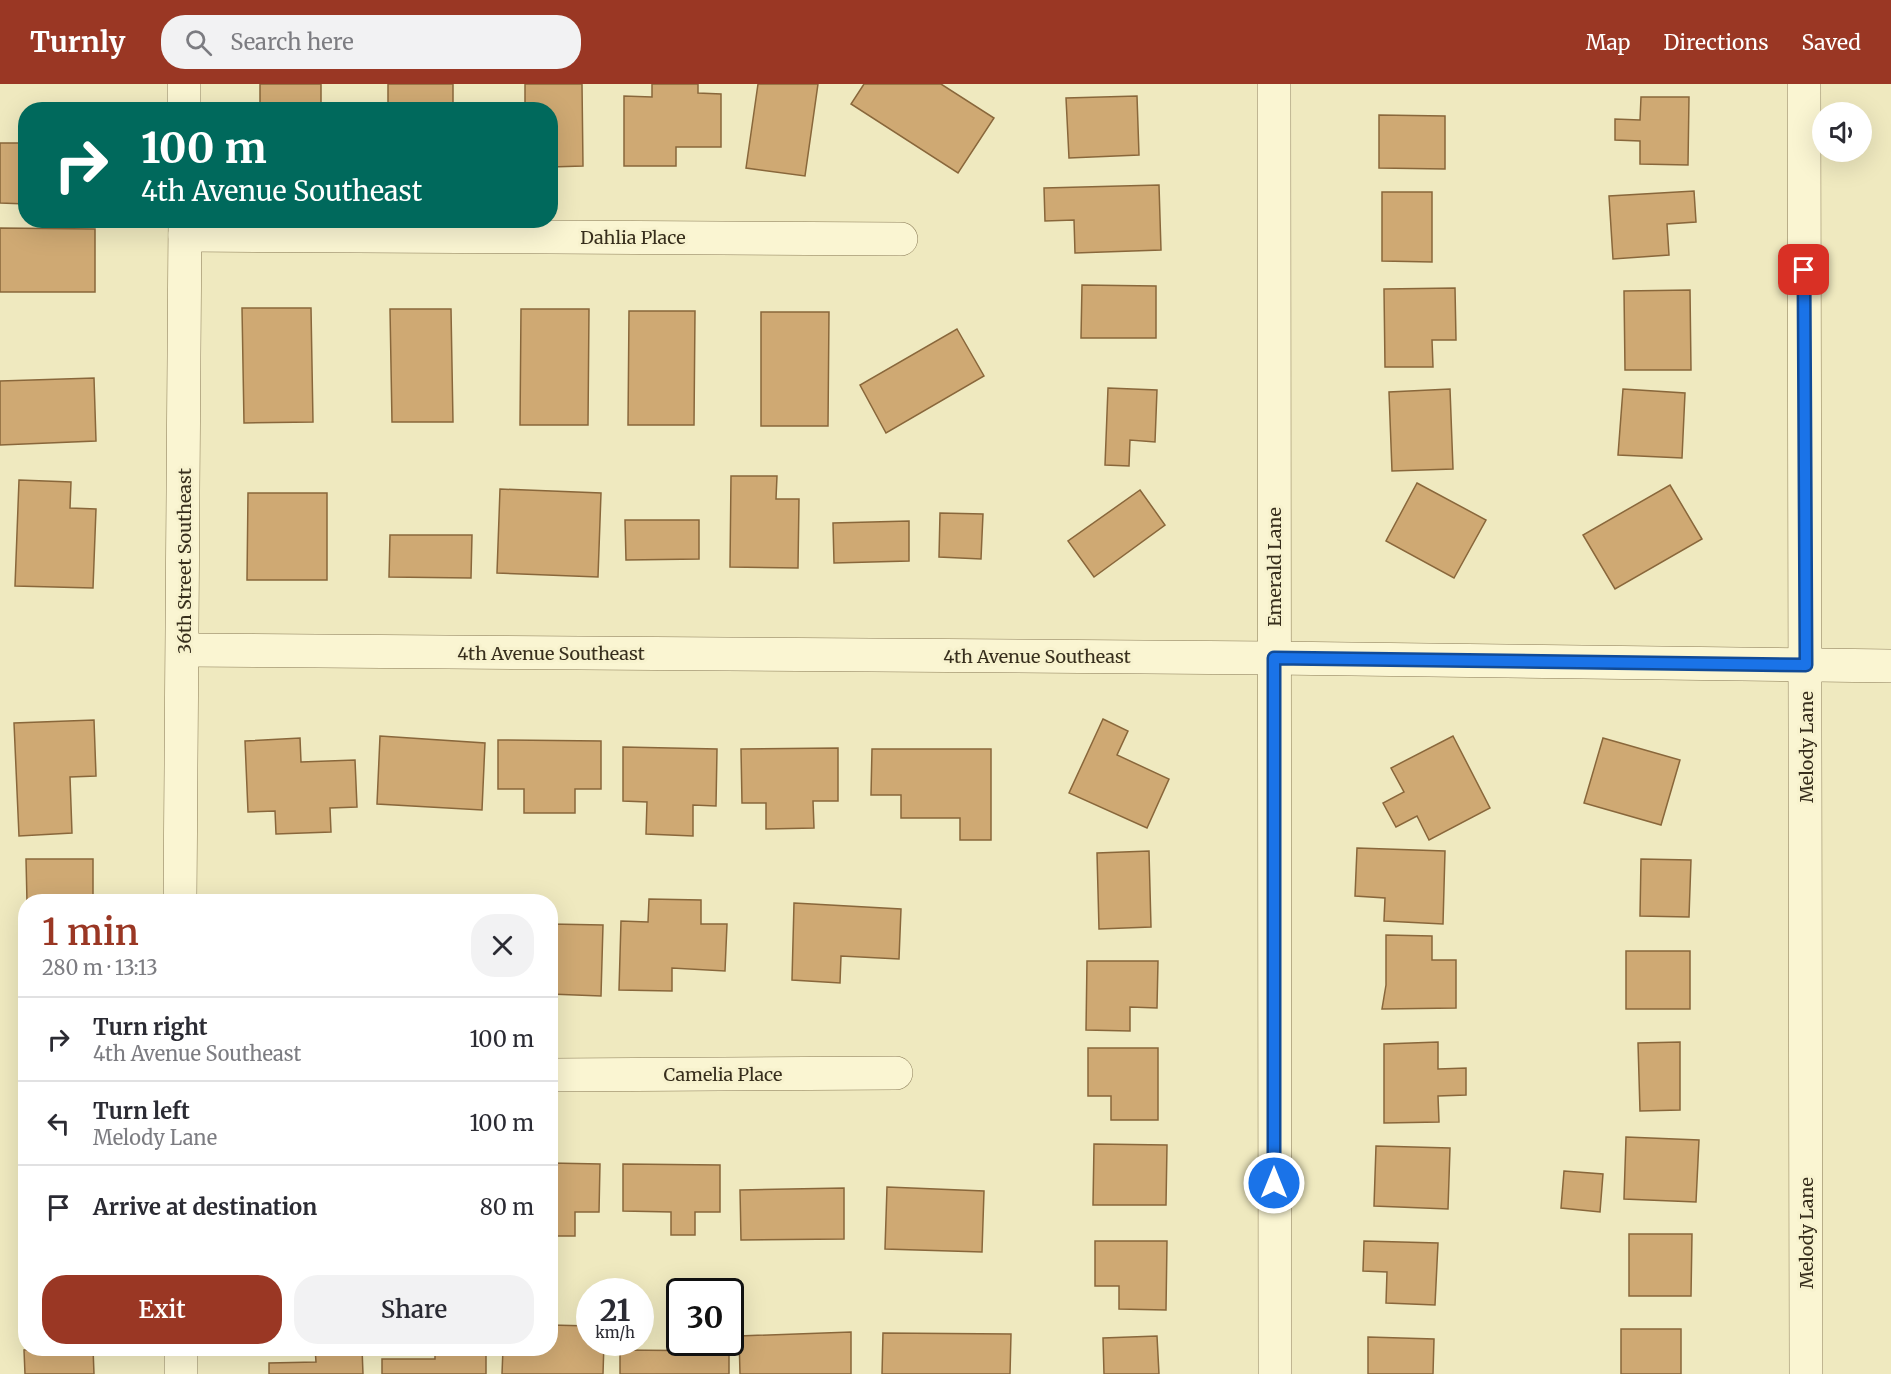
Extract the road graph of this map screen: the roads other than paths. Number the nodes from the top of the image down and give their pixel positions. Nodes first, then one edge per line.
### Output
1 (184, 84) edge
2 (1274, 84) edge
3 (1804, 84) edge
4 (184, 102) edge
5 (185, 228) edge
6 (901, 239) dead end
7 (183, 650) junction
8 (1274, 658) junction
9 (1806, 665) junction
10 (1891, 666) edge
11 (180, 894) edge
12 (896, 1073) dead end
13 (558, 1075) edge
14 (181, 1356) edge
15 (181, 1374) edge
16 (1275, 1374) edge
17 (1806, 1374) edge

1 - 4 street
2 - 8 street, Emerald Lane
3 - 9 street, Melody Lane
5 - 6 street, Dahlia Place
5 - 7 street, 36th Street Southeast
7 - 8 street, 4th Avenue Southeast
7 - 11 street, 36th Street Southeast
8 - 9 street, 4th Avenue Southeast
8 - 16 street, Emerald Lane
9 - 10 street, 4th Avenue Southeast
9 - 17 street, Melody Lane
12 - 13 street, Camelia Place
14 - 15 street

